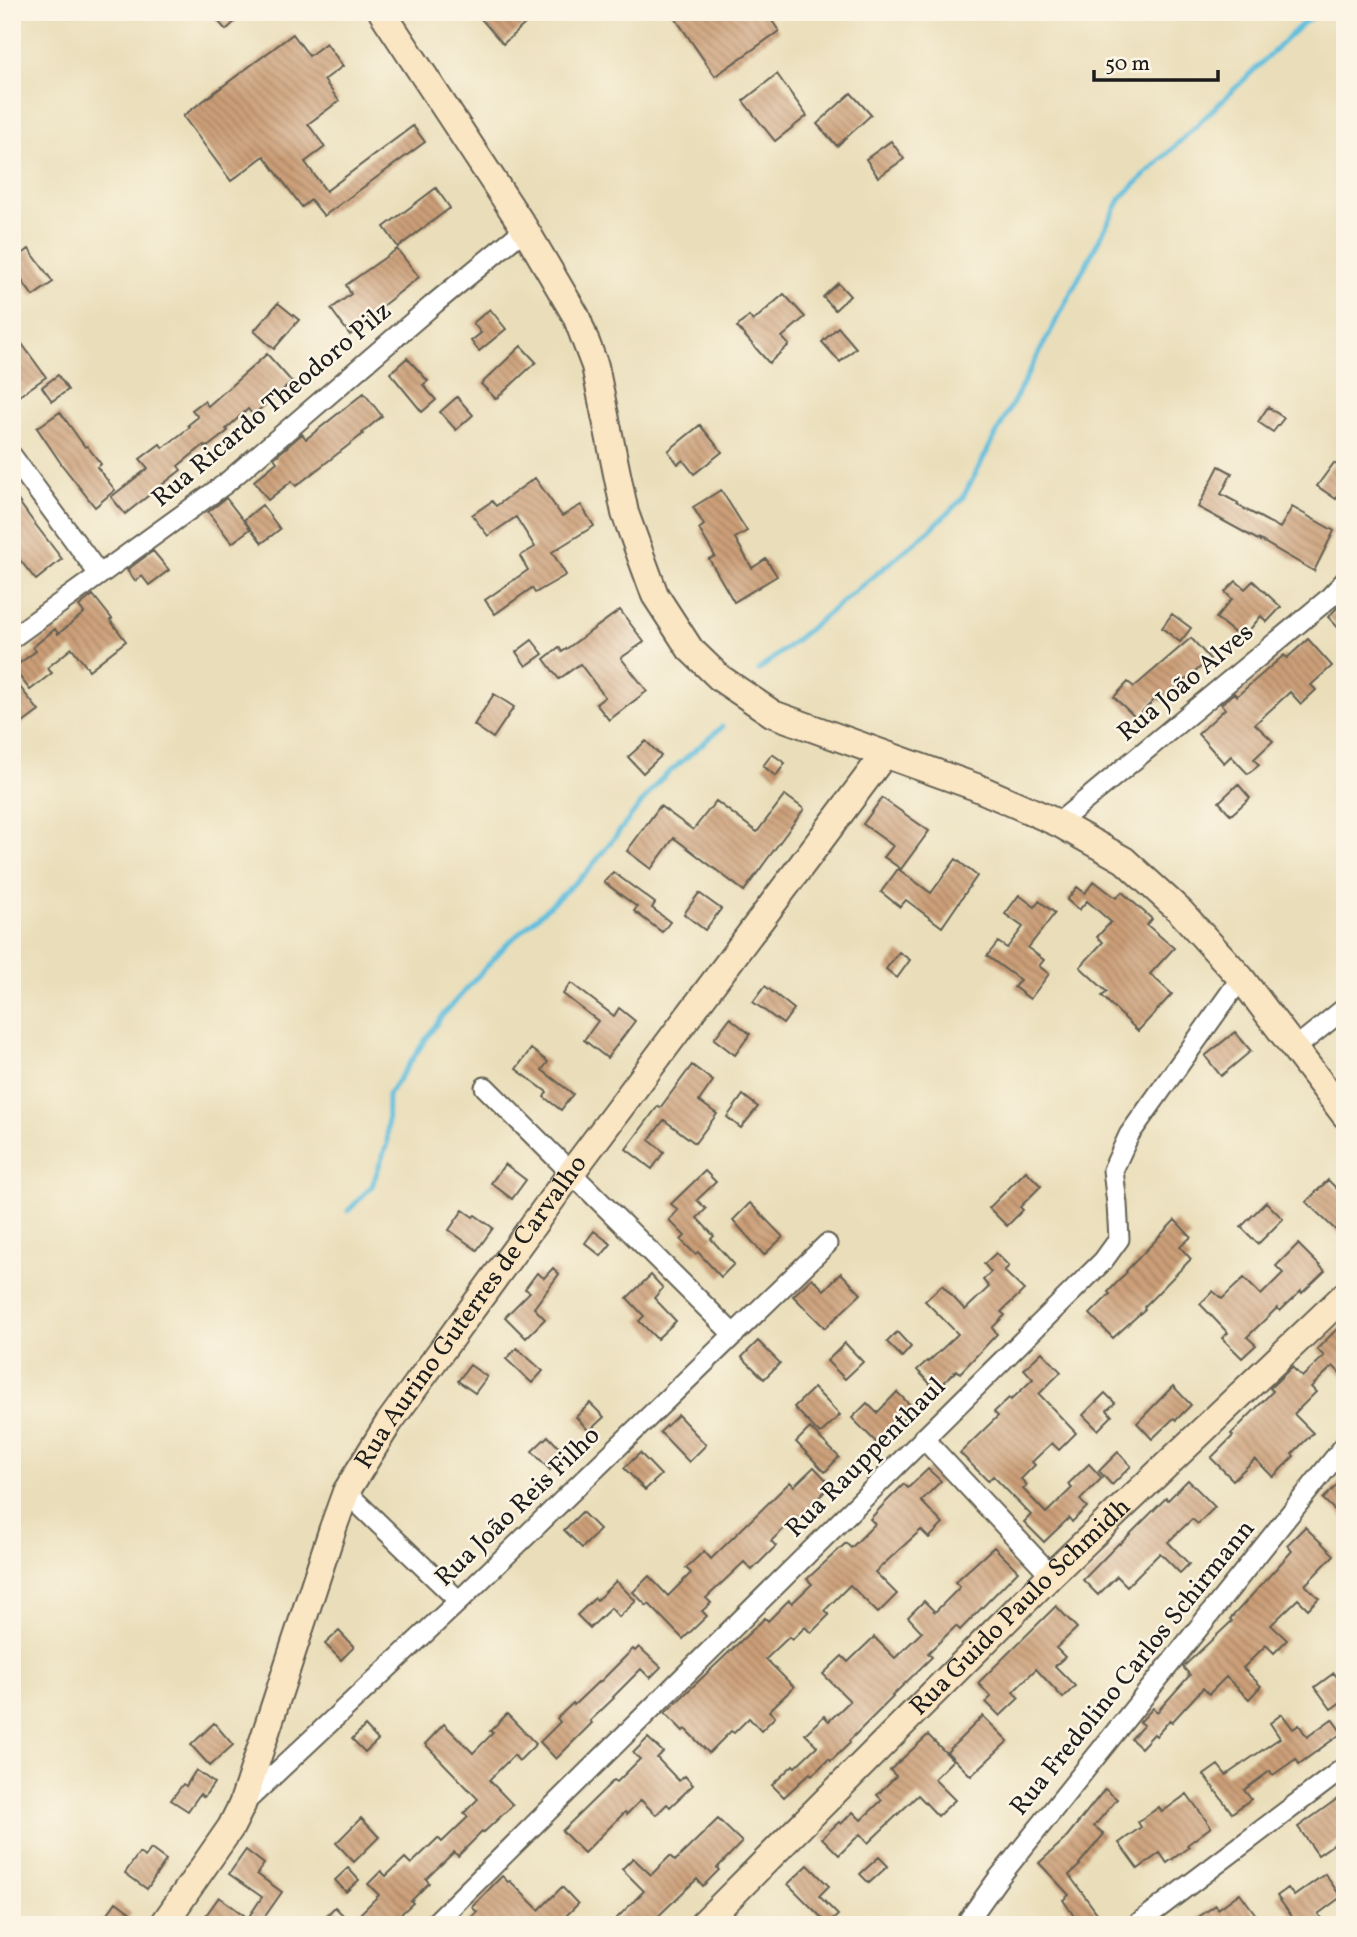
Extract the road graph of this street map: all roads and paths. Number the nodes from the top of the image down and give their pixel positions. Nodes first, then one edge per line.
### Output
1 (382, 12) edge
2 (525, 229) junction
3 (12, 456) edge
4 (99, 574) junction
5 (1345, 582) edge
6 (12, 638) edge
7 (884, 755) junction
8 (1058, 823) junction
9 (1241, 978) junction
10 (1345, 1008) edge
11 (1295, 1048) junction
12 (485, 1087) dead end
13 (1345, 1115) edge
14 (571, 1173) junction
15 (827, 1244) dead end
16 (1345, 1295) edge
17 (734, 1335) junction
18 (923, 1438) junction
19 (1345, 1445) edge
20 (346, 1492) junction
21 (1051, 1575) junction
22 (459, 1601) junction
23 (1345, 1767) edge
24 (243, 1805) junction
25 (163, 1925) edge
26 (433, 1925) edge
27 (702, 1925) edge
28 (965, 1925) edge
29 (1136, 1925) edge

1 - 2 street
2 - 4 street, Rua Ricardo Theodoro Pilz
2 - 7 street
3 - 4 street
4 - 6 street, Rua Ricardo Theodoro Pilz
5 - 8 street, Rua João Alves
7 - 8 street
7 - 14 street, Rua Aurino Guterres de Carvalho
8 - 9 street
9 - 11 street
9 - 18 street, Rua Rauppenthaul
10 - 11 street
11 - 13 street
12 - 14 street
14 - 17 street
14 - 20 street, Rua Aurino Guterres de Carvalho
15 - 17 street, Rua João Reis Filho
16 - 21 street, Rua Guido Paulo Schmidh
17 - 22 street, Rua João Reis Filho
18 - 21 street
18 - 26 street, Rua Rauppenthaul
19 - 28 street, Rua Fredolino Carlos Schirmann
20 - 22 street
20 - 24 street, Rua Aurino Guterres de Carvalho
21 - 27 street, Rua Guido Paulo Schmidh
22 - 24 street, Rua João Reis Filho
23 - 29 street
24 - 25 street, Rua Aurino Guterres de Carvalho

